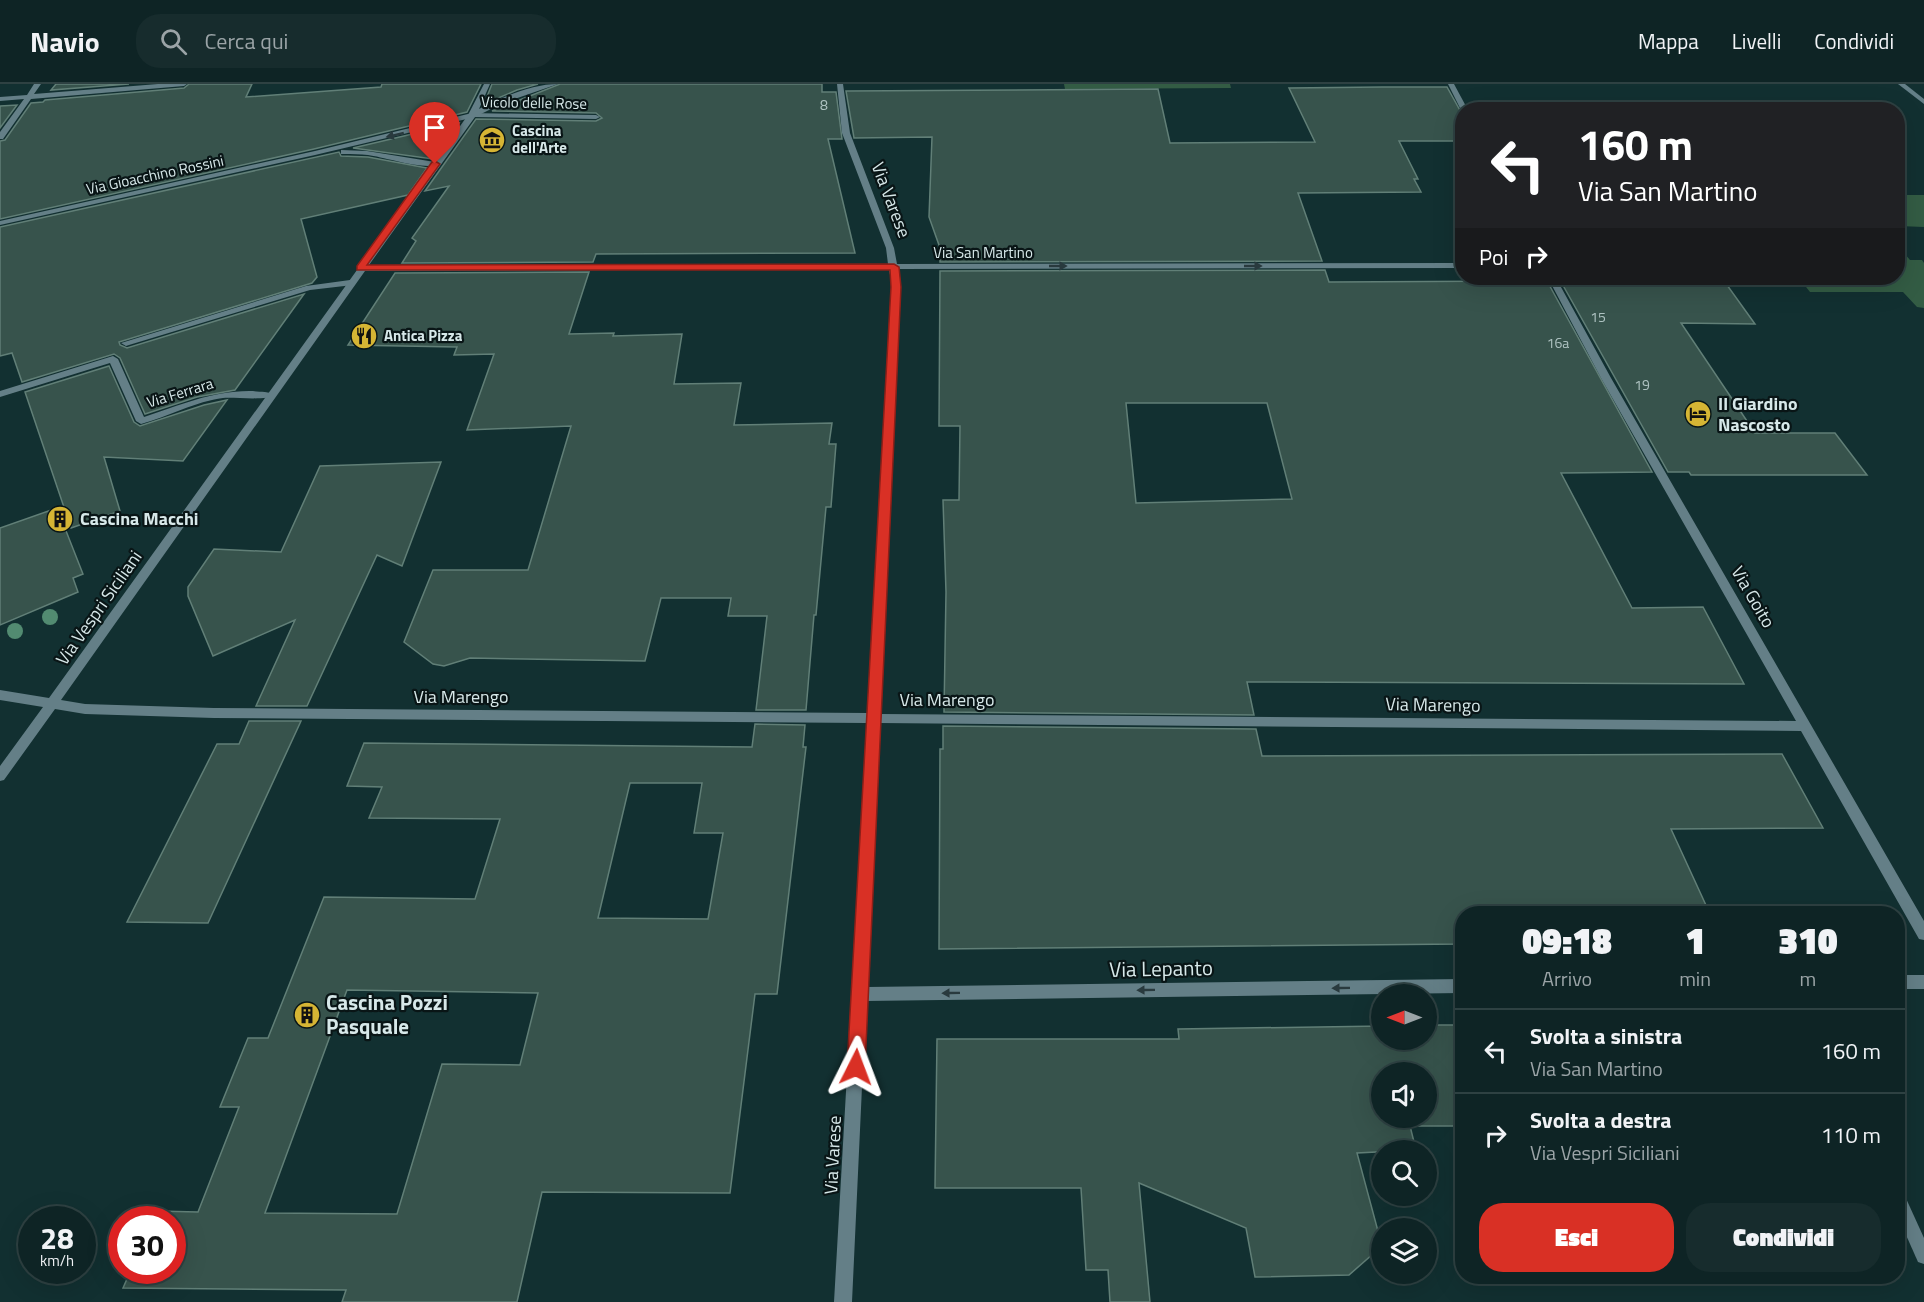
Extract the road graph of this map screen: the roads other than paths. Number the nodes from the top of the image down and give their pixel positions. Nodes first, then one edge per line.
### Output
1 (38, 84) edge
2 (184, 84) edge
3 (488, 84) edge
4 (555, 84) edge
5 (840, 84) edge
6 (1451, 84) edge
7 (1901, 84) edge
8 (29, 97) junction
9 (0, 99) edge
10 (1461, 102) edge
11 (1924, 102) edge
12 (471, 115) junction
13 (596, 117) dead end
14 (0, 137) edge
15 (315, 153) junction
16 (435, 164) junction
17 (0, 223) edge
18 (1455, 265) edge
19 (894, 267) junction
20 (360, 268) junction
21 (350, 283) junction
22 (1556, 285) edge
23 (126, 343) dead end
24 (0, 394) edge
25 (270, 395) junction
26 (0, 695) edge
27 (51, 704) junction
28 (875, 718) junction
29 (1806, 726) junction
30 (0, 776) edge
31 (1924, 934) edge
32 (1905, 982) edge
33 (1924, 982) edge
34 (1455, 986) edge
35 (860, 994) junction
36 (1905, 1215) edge
37 (1924, 1256) edge
38 (843, 1302) edge

1 - 8 street
2 - 8 street
3 - 12 street, Via Vespri Siciliani
4 - 12 street
5 - 19 street, Via Varese
6 - 10 street
7 - 11 street
8 - 9 street
8 - 14 street
12 - 13 street, Vicolo delle Rose
12 -> 15 street, Via Gioacchino Rossini
12 - 16 street, Via Vespri Siciliani
15 - 16 street, Via Gioacchino Rossini
15 - 17 street, Via Gioacchino Rossini
16 - 20 street, Via Vespri Siciliani
19 -> 18 street, Via San Martino
19 - 20 street, Via San Martino
19 - 28 street, Via Varese
20 - 21 street, Via Vespri Siciliani
21 - 23 street
21 - 25 street, Via Vespri Siciliani
22 - 29 street, Via Goito
24 - 25 street, Via Ferrara
25 - 27 street, Via Vespri Siciliani
26 - 27 street, Via Marengo
27 - 28 street, Via Marengo
27 - 30 street, Via Vespri Siciliani
28 - 29 street, Via Marengo
28 - 35 street, Via Varese
29 - 31 street, Via Goito
32 - 33 street
34 -> 35 street, Via Lepanto
35 - 38 street, Via Varese
36 - 37 street

